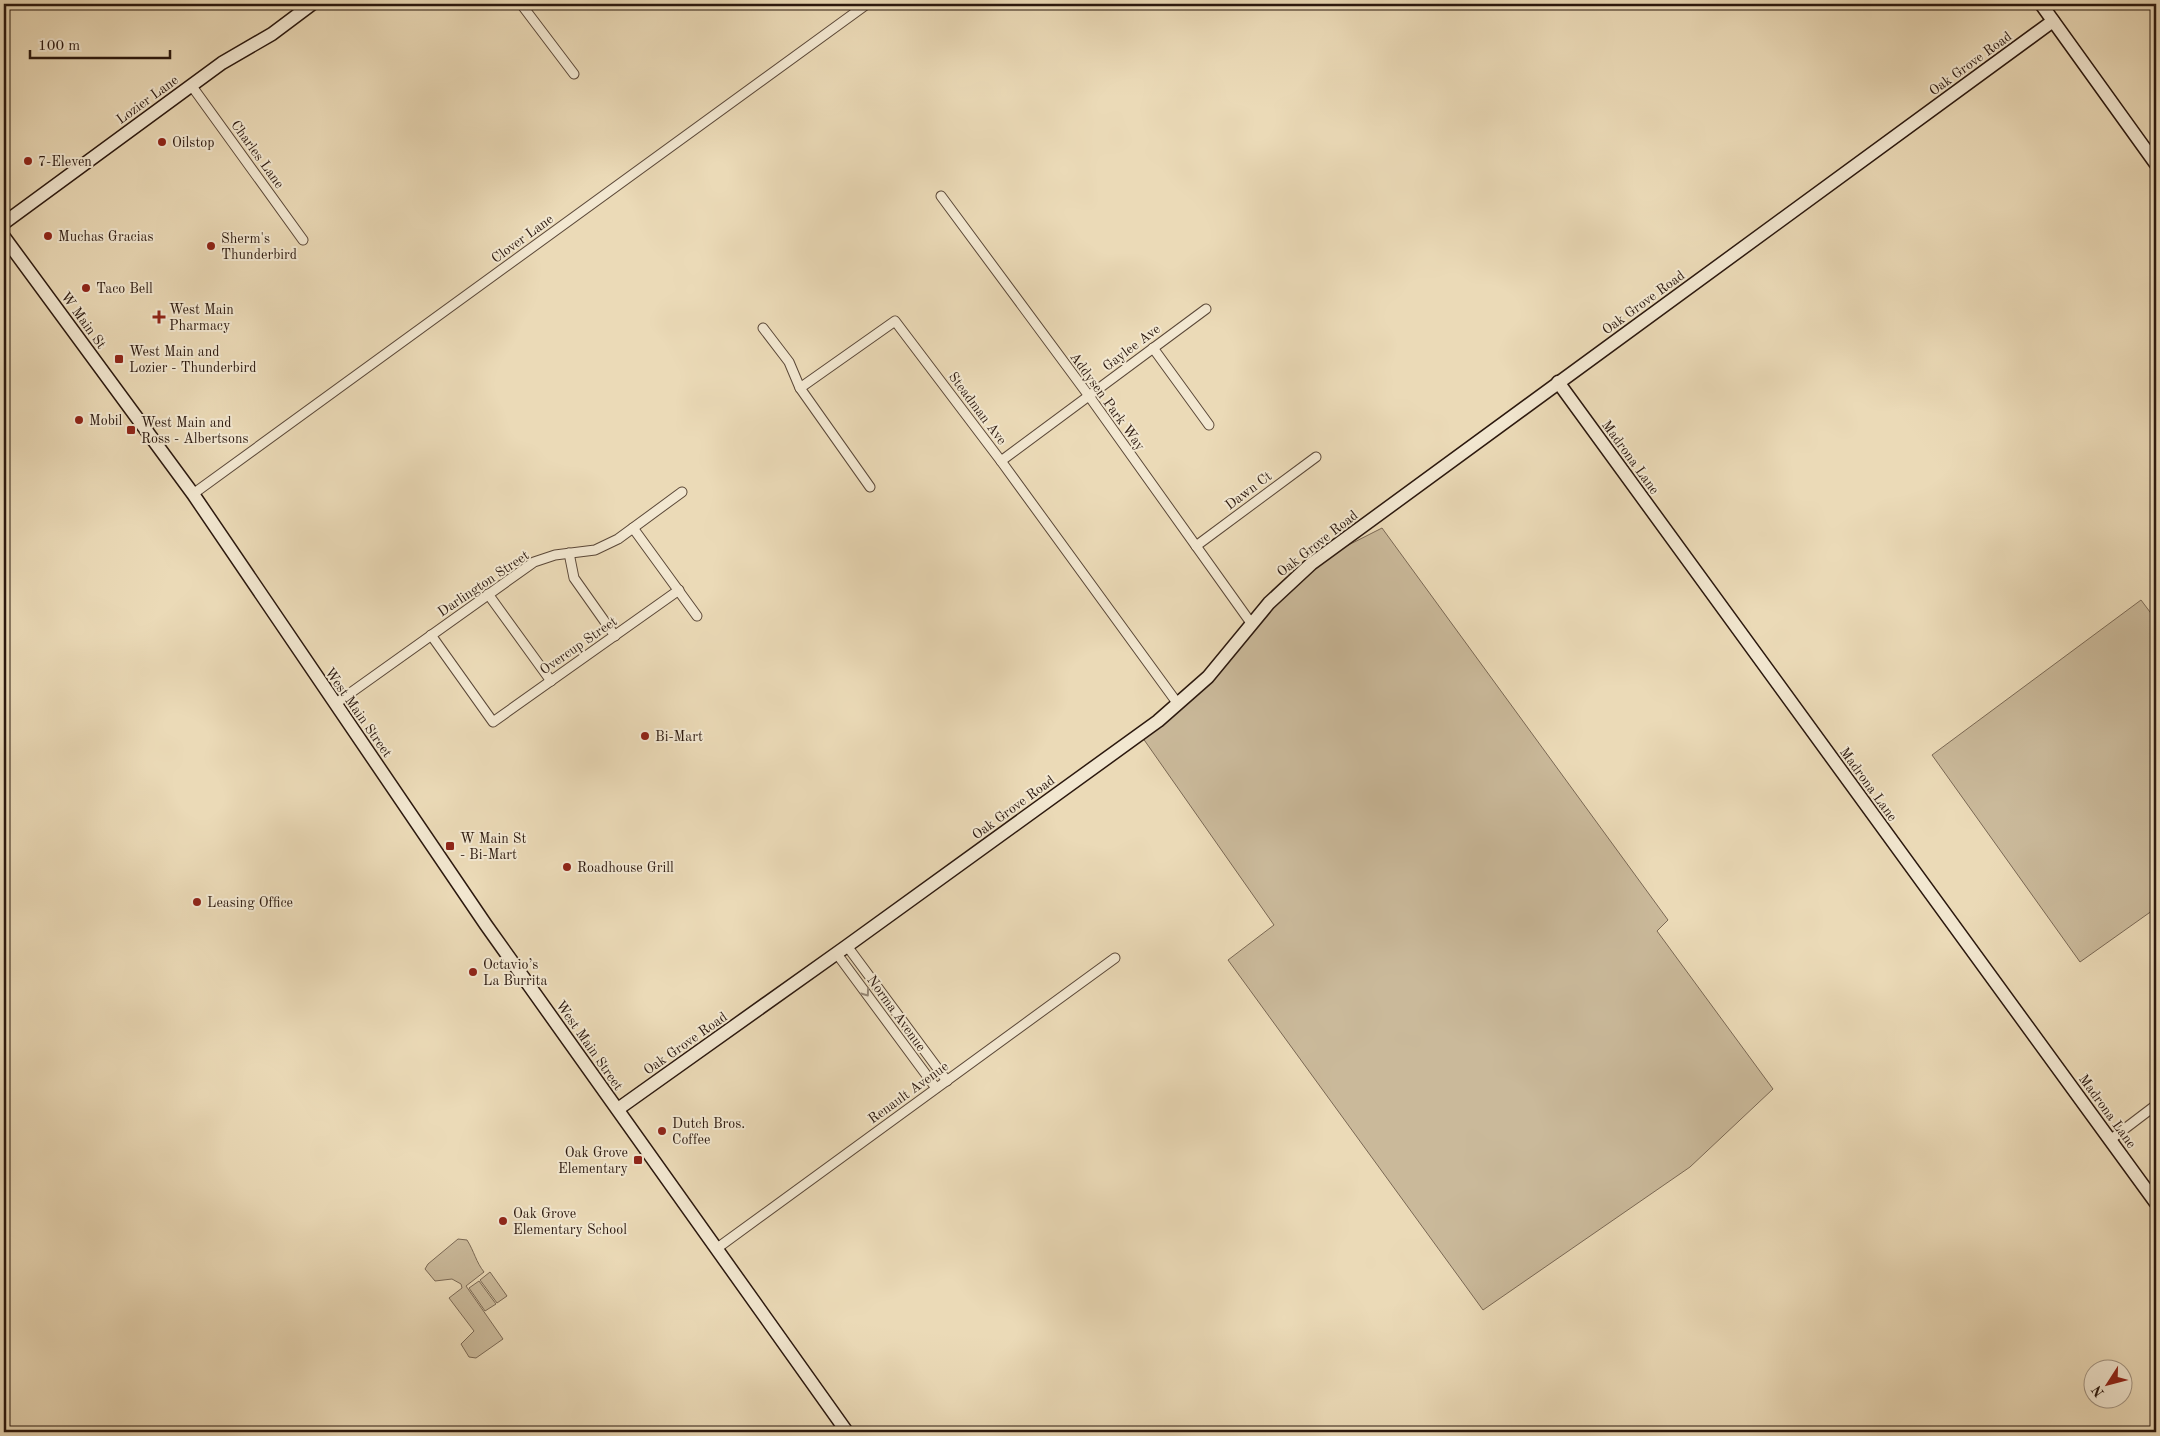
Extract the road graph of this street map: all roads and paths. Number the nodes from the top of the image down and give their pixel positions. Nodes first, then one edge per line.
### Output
1 (312, 4) edge
2 (521, 4) edge
3 (867, 4) edge
4 (2041, 4) edge
5 (2054, 21) junction
6 (574, 74) dead end
7 (191, 85) junction
8 (2156, 164) edge
9 (941, 196) dead end
10 (4, 223) edge
11 (4, 237) edge
12 (303, 240) dead end
13 (1206, 309) dead end
14 (763, 328) dead end
15 (1153, 348) junction
16 (1558, 382) junction
17 (800, 388) junction
18 (1089, 396) junction
19 (1209, 426) dead end
20 (1316, 457) dead end
21 (1001, 461) junction
22 (870, 487) dead end
23 (682, 492) dead end
24 (193, 494) junction
25 (633, 528) junction
26 (1196, 546) junction
27 (569, 553) junction
28 (679, 590) junction
29 (488, 594) junction
30 (697, 616) dead end
31 (1251, 623) junction
32 (431, 635) junction
33 (615, 636) junction
34 (551, 681) junction
35 (335, 704) junction
36 (1178, 704) junction
37 (842, 950) junction
38 (1115, 958) dead end
39 (947, 1081) junction
40 (936, 1088) junction
41 (2156, 1106) edge
42 (618, 1109) junction
43 (2110, 1140) junction
44 (2156, 1203) edge
45 (716, 1249) junction
46 (847, 1432) edge

1 - 7 street, Lozier Lane
2 - 6 street
3 - 24 street, Clover Lane
4 - 5 street
5 - 8 street
5 - 16 street, Oak Grove Road
7 - 10 street, Lozier Lane
7 - 12 street, Charles Lane
9 - 18 street, Addysen Park Way
11 - 24 street, W Main St
13 - 15 street, Gaylee Ave
14 - 17 street
15 - 18 street, Gaylee Ave
15 - 19 street
16 - 31 street, Oak Grove Road
16 - 43 street, Madrona Lane
17 - 21 street, Steadman Ave
17 - 22 street
18 - 21 street, Gaylee Ave
18 - 26 street, Addysen Park Way
20 - 26 street, Dawn Ct
21 - 36 street, Steadman Ave
23 - 25 street, Darlington Street
24 - 35 street, West Main Street
25 - 27 street, Darlington Street
25 - 28 street
26 - 31 street, Addysen Park Way
27 - 29 street, Darlington Street
27 - 33 street
28 - 30 street
28 - 33 street, Overcup Street
29 - 32 street, Darlington Street
29 - 34 street
31 - 36 street, Oak Grove Road
32 - 34 street, Overcup Street
32 - 35 street, Darlington Street
33 - 34 street, Overcup Street
35 - 42 street, West Main Street
36 - 37 street, Oak Grove Road
37 - 39 street, Norma Avenue
37 -> 40 street, Norma Avenue
37 - 42 street, Oak Grove Road
38 - 39 street, Renault Avenue
39 - 40 street, Renault Avenue
40 - 45 street, Renault Avenue
41 - 43 street
42 - 45 street, West Main Street
43 - 44 street, Madrona Lane
45 - 46 street, West Main Street

